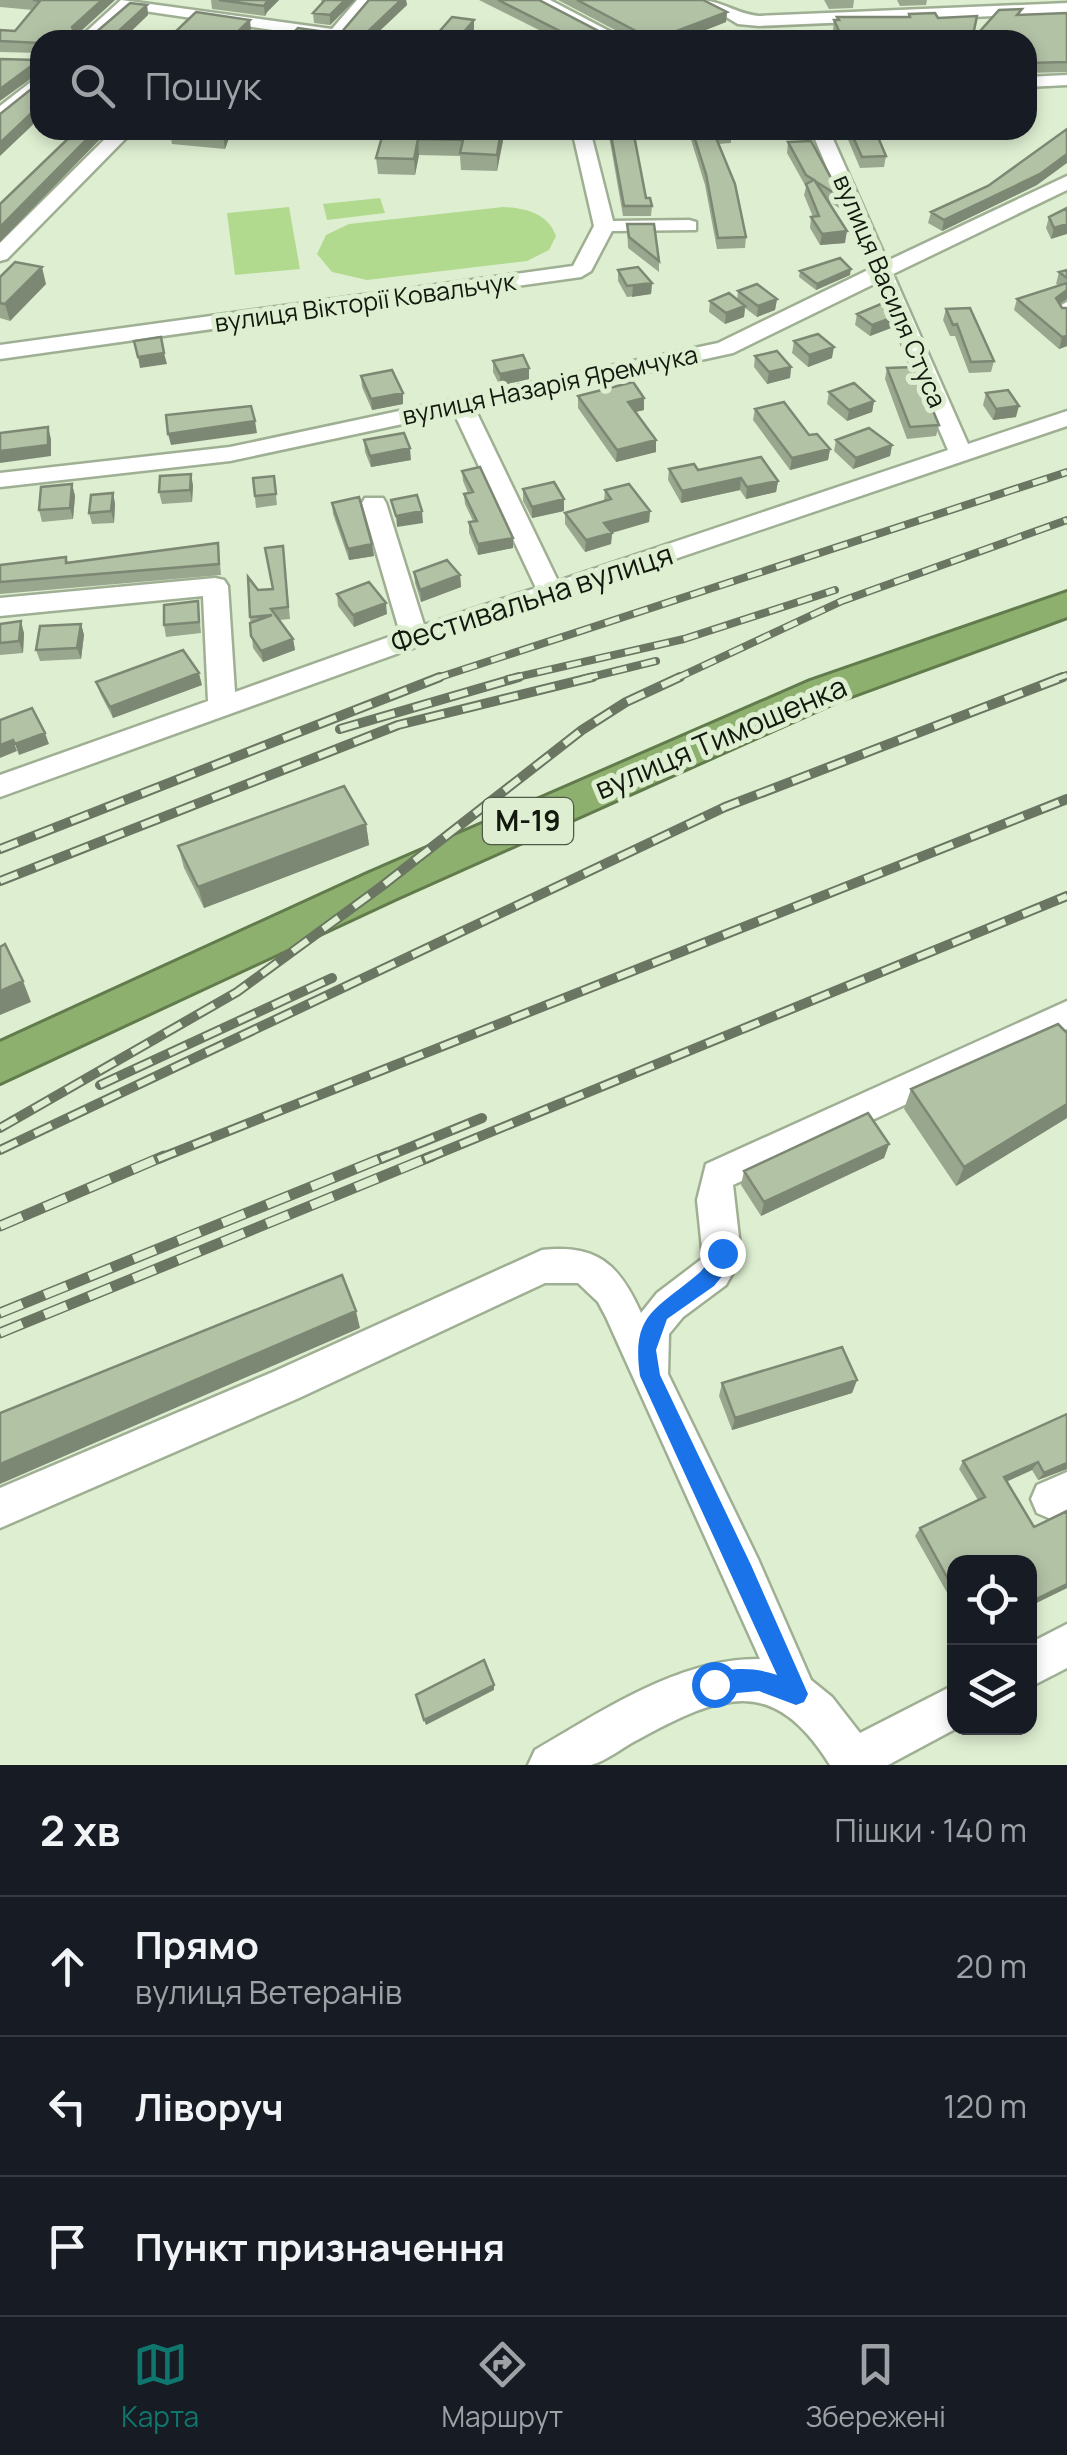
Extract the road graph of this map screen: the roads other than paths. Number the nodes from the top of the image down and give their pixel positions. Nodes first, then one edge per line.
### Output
1 (362, 0) edge
2 (537, 0) edge
3 (706, 0) edge
4 (764, 0) edge
5 (130, 1) edge
6 (974, 6) edge
7 (941, 7) edge
8 (1067, 8) edge
9 (772, 18) junction
10 (97, 30) edge
11 (290, 30) edge
12 (340, 30) edge
13 (596, 30) edge
14 (777, 30) edge
15 (1067, 80) edge
16 (1037, 82) edge
17 (30, 89) edge
18 (0, 116) edge
19 (115, 140) edge
20 (583, 140) edge
21 (824, 140) edge
22 (1067, 182) edge
23 (604, 226) junction
24 (689, 226) dead end
25 (0, 255) edge
26 (882, 274) junction
27 (0, 352) edge
28 (461, 404) junction
29 (1067, 418) edge
30 (960, 452) junction
31 (0, 480) edge
32 (374, 503) dead end
33 (552, 594) junction
34 (1067, 604) edge
35 (0, 607) edge
36 (414, 638) junction
37 (222, 705) junction
38 (0, 786) edge
39 (1067, 1014) edge
40 (0, 1063) edge
41 (650, 1376) junction
42 (0, 1508) edge
43 (1067, 1645) edge
44 (1037, 1662) edge
45 (796, 1694) junction
46 (947, 1710) edge
47 (853, 1763) edge
48 (550, 1765) edge

1 - 12 street
2 - 13 street
3 - 9 street
4 - 9 street
5 - 10 street
5 - 11 street
6 - 7 street
6 - 8 street
7 - 9 street
9 - 14 street
15 - 16 street
17 - 18 street
19 - 25 street
20 - 23 street
21 - 26 street, вулиця Василя Стуса
22 - 26 street, вулиця Назарія Яремчука
23 - 24 street
23 - 27 street, вулиця Вікторії Ковальчук
26 - 28 street, вулиця Назарія Яремчука
26 - 30 street, вулиця Василя Стуса
28 - 31 street, вулиця Назарія Яремчука
28 - 33 street
29 - 30 street, Фестивальна вулиця
30 - 33 street, Фестивальна вулиця
32 - 36 street
33 - 36 street, Фестивальна вулиця
34 - 40 highway, вулиця Тимошенка / М-19
35 - 37 street
36 - 37 street, Фестивальна вулиця
37 - 38 street, Фестивальна вулиця
39 - 41 street
41 - 42 street
41 - 45 street
43 - 44 street
45 - 47 street
45 - 48 street
46 - 47 street

